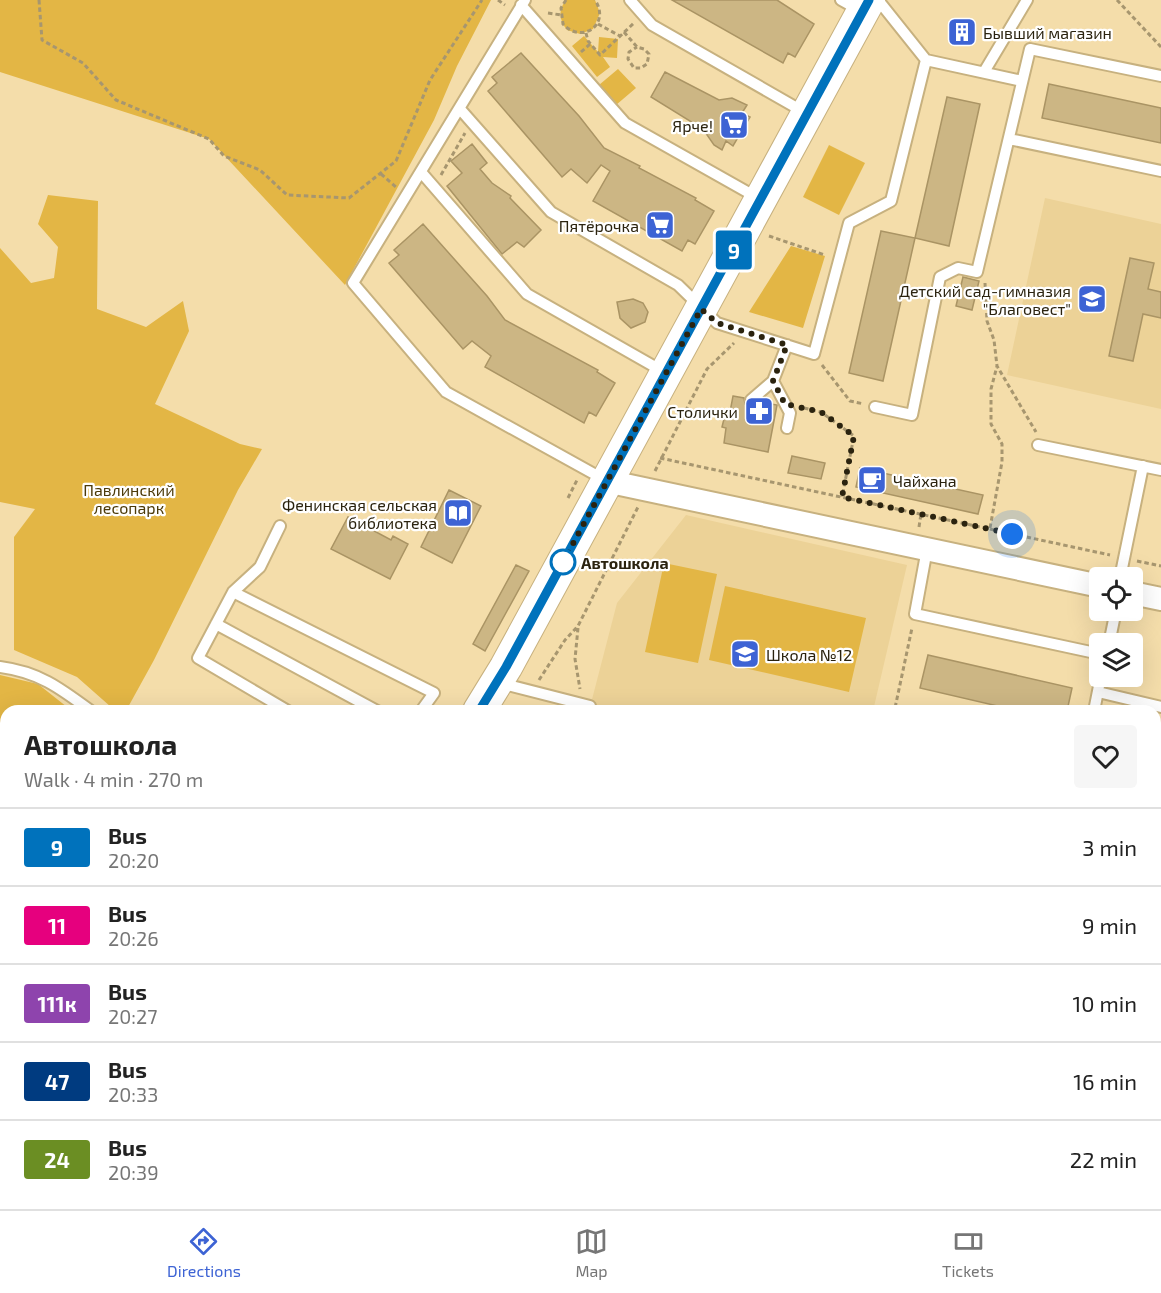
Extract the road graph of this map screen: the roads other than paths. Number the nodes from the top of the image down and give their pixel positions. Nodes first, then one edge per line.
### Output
1 (630, 0) edge
2 (1027, 0) edge
3 (523, 3) edge
4 (863, 3) edge
5 (926, 60) junction
6 (984, 72) junction
7 (1161, 76) edge
8 (1022, 81) junction
9 (460, 109) junction
10 (807, 113) junction
11 (1009, 139) junction
12 (1161, 171) edge
13 (422, 172) junction
14 (754, 213) junction
15 (701, 309) junction
16 (787, 345) junction
17 (665, 373) junction
18 (773, 381) junction
19 (752, 400) dead end
20 (875, 407) road end
21 (787, 428) dead end
22 (1043, 446) road end
23 (1143, 466) junction
24 (1161, 470) edge
25 (606, 481) junction
26 (280, 526) dead end
27 (927, 549) junction
28 (1122, 567) edge
29 (1089, 584) edge
30 (233, 592) junction
31 (1143, 595) edge
32 (1161, 599) edge
33 (216, 624) junction
34 (1089, 652) edge
35 (0, 667) edge
36 (497, 682) junction
37 (1099, 687) edge
38 (1098, 693) junction
39 (82, 705) edge
40 (278, 705) edge
41 (367, 705) edge
42 (425, 705) edge
43 (483, 705) edge
44 (586, 705) edge
45 (1095, 705) edge
46 (1152, 705) edge

1 - 10 lane
2 - 6 lane
3 - 9 lane
3 - 14 lane
4 - 5 lane
4 - 10 main road
5 - 6 lane
5 - 16 lane
6 - 8 lane
7 - 8 lane
8 - 11 lane
9 - 13 lane
9 - 15 lane
10 - 14 main road
11 - 12 lane
11 - 20 lane
13 - 17 lane
13 - 25 lane
14 - 15 main road
15 - 16 lane
15 - 17 main road
16 - 18 lane
17 - 25 main road
18 - 19 lane
18 - 21 lane
22 - 23 lane
23 - 24 lane
23 - 28 lane
25 - 27 street
25 - 36 main road
26 - 30 lane
27 - 29 street
27 - 34 lane
30 - 33 lane
30 - 42 lane
31 - 32 street
33 - 40 lane
33 - 41 lane
35 - 39 lane
36 - 43 main road
36 - 44 lane
37 - 38 lane
38 - 45 lane
38 - 46 lane

